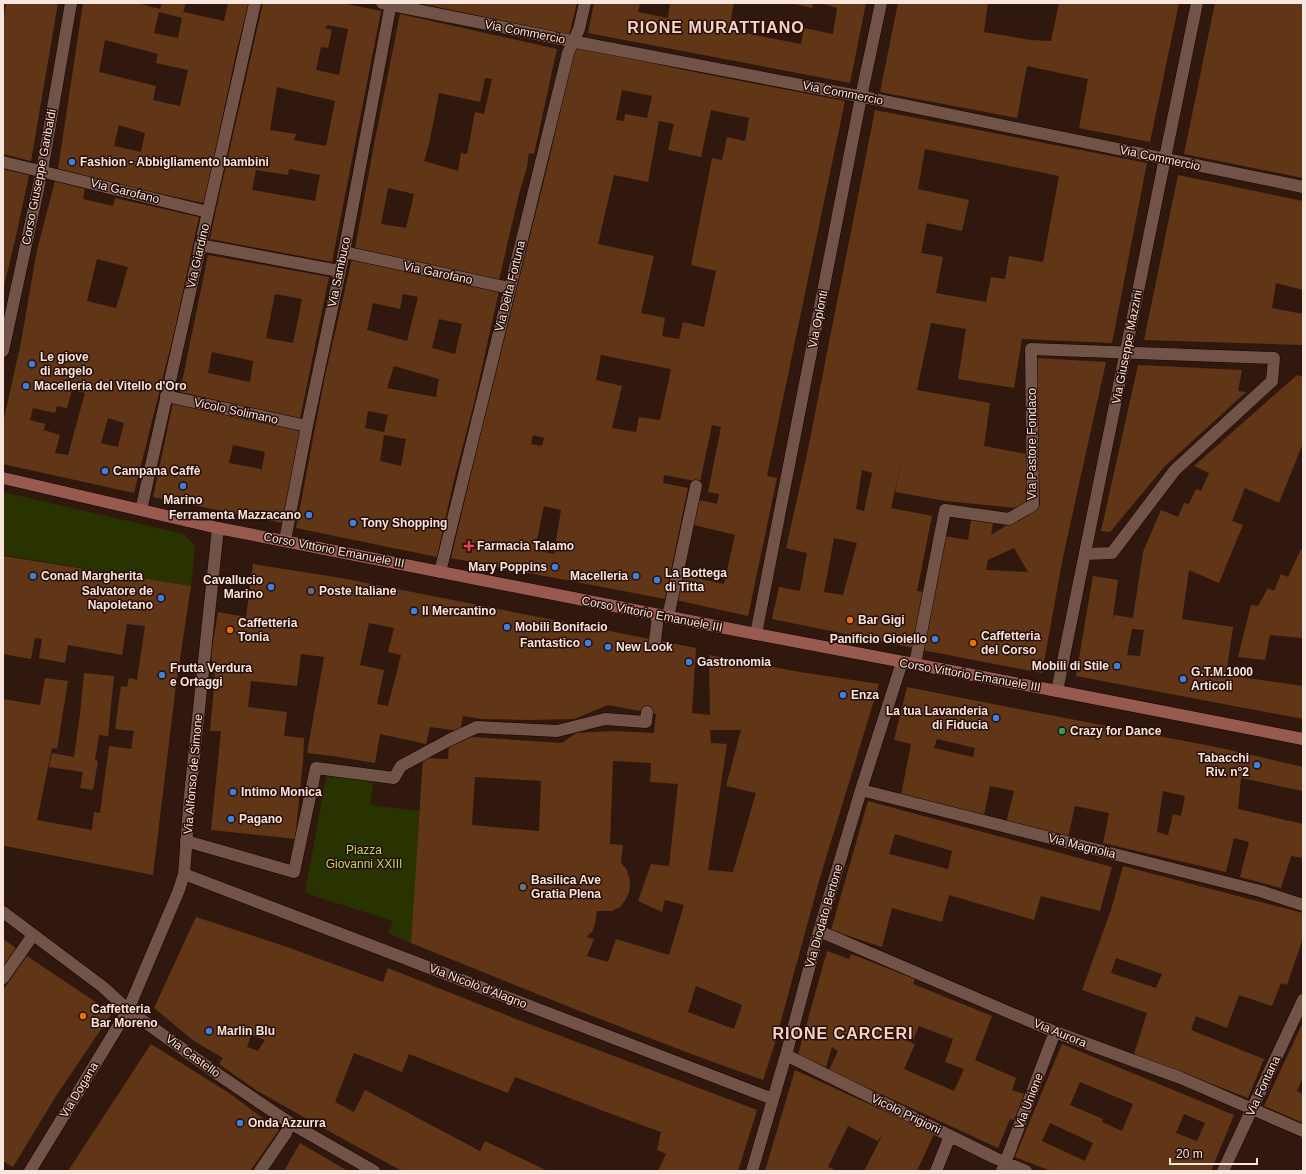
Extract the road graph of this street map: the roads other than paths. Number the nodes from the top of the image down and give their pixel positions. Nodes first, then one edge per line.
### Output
1 (71, 3) edge
2 (255, 3) edge
3 (585, 3) edge
4 (881, 3) edge
5 (1197, 3) edge
6 (388, 4) edge
7 (574, 41) junction
8 (861, 97) junction
9 (1165, 158) junction
10 (3, 162) edge
11 (42, 171) junction
12 (1303, 187) edge
13 (208, 212) junction
14 (200, 245) junction
15 (344, 252) junction
16 (339, 271) junction
17 (509, 288) junction
18 (3, 351) edge
19 (1126, 352) junction
20 (166, 396) junction
21 (306, 426) junction
22 (3, 478) edge
23 (696, 486) dead end
24 (141, 510) junction
25 (218, 528) junction
26 (285, 540) junction
27 (1085, 554) junction
28 (440, 572) junction
29 (663, 616) junction
30 (756, 634) junction
31 (655, 641) dead end
32 (902, 662) junction
33 (915, 664) junction
34 (1057, 691) junction
35 (647, 712) dead end
36 (1303, 739) edge
37 (861, 790) junction
38 (186, 841) junction
39 (184, 874) junction
40 (1303, 905) edge
41 (3, 912) edge
42 (819, 931) junction
43 (33, 935) junction
44 (3, 978) edge
45 (1303, 1000) edge
46 (128, 1010) junction
47 (1055, 1032) junction
48 (786, 1055) junction
49 (773, 1099) junction
50 (1252, 1109) junction
51 (290, 1123) junction
52 (1303, 1131) edge
53 (950, 1136) junction
54 (1004, 1167) edge
55 (30, 1171) edge
56 (260, 1171) edge
57 (374, 1171) edge
58 (752, 1171) edge
59 (936, 1171) edge
60 (1026, 1171) edge
61 (1223, 1171) edge

1 - 11 street, Corso Giuseppe Garibaldi
2 - 13 street, Via Giardino
3 - 7 street, Via Delta Fortuna
4 - 8 street, Via Oplonti
5 - 9 street, Via Giuseppe Mazzini
6 - 7 street, Via Commercio
6 - 15 street, Via Sambuco
7 - 8 street, Via Commercio
7 - 17 street, Via Delta Fortuna
8 - 9 street, Via Commercio
8 - 30 street, Via Oplonti
9 - 12 street, Via Commercio
9 - 19 street, Via Giuseppe Mazzini
10 - 11 street, Via Garofano
11 - 13 street, Via Garofano
11 - 18 street, Corso Giuseppe Garibaldi
13 - 14 street, Via Giardino
14 - 16 street
14 - 20 street, Via Giardino
15 - 16 street, Via Sambuco
15 - 17 street, Via Garofano
16 - 21 street, Via Sambuco
17 - 28 street, Via Delta Fortuna
19 - 27 street, Via Giuseppe Mazzini
19 - 27 street
19 - 33 street, Via Pastore Fondaco
20 - 21 street, Vicolo Solimano
20 - 24 street, Via Giardino
21 - 26 street, Via Sambuco
22 - 24 street, Corso Vittorio Emanuele III
23 - 29 street
24 - 25 street, Corso Vittorio Emanuele III
25 - 26 street, Corso Vittorio Emanuele III
25 - 38 street, Via Alfonso de Simone
26 - 28 street, Corso Vittorio Emanuele III
27 - 34 street, Via Giuseppe Mazzini
28 - 29 street, Corso Vittorio Emanuele III
29 - 30 street, Corso Vittorio Emanuele III
29 - 31 street
30 - 32 street, Corso Vittorio Emanuele III
32 - 33 street, Corso Vittorio Emanuele III
32 - 37 street, Via Diodato Bertone
33 - 34 street, Corso Vittorio Emanuele III
34 - 36 street, Corso Vittorio Emanuele III
35 - 38 street
37 - 40 street, Via Magnolia
37 - 42 street, Via Diodato Bertone
38 - 39 street, Via Alfonso de Simone
39 - 46 street, Via Alfonso de Simone
39 - 49 street, Via Nicolò d'Alagno
41 - 43 street, Via Castello
42 - 47 street, Via Aurora
42 - 48 street, Via Diodato Bertone
43 - 44 street
43 - 46 street, Via Castello
45 - 50 street, Via Fontana
46 - 51 street, Via Castello
46 - 55 street, Via Dogana
47 - 50 street, Via Aurora
47 - 54 street, Via Unione
48 - 49 street, Via Diodato Bertone
48 - 53 street, Vicolo Prigioni
49 - 58 street, Via Diodato Bertone
50 - 52 street, Via Aurora
50 - 61 street, Via Fontana
51 - 56 street
51 - 57 street, Via Castello
53 - 54 street, Vicolo Prigioni
53 - 59 street
54 - 60 street, Vicolo Prigioni

